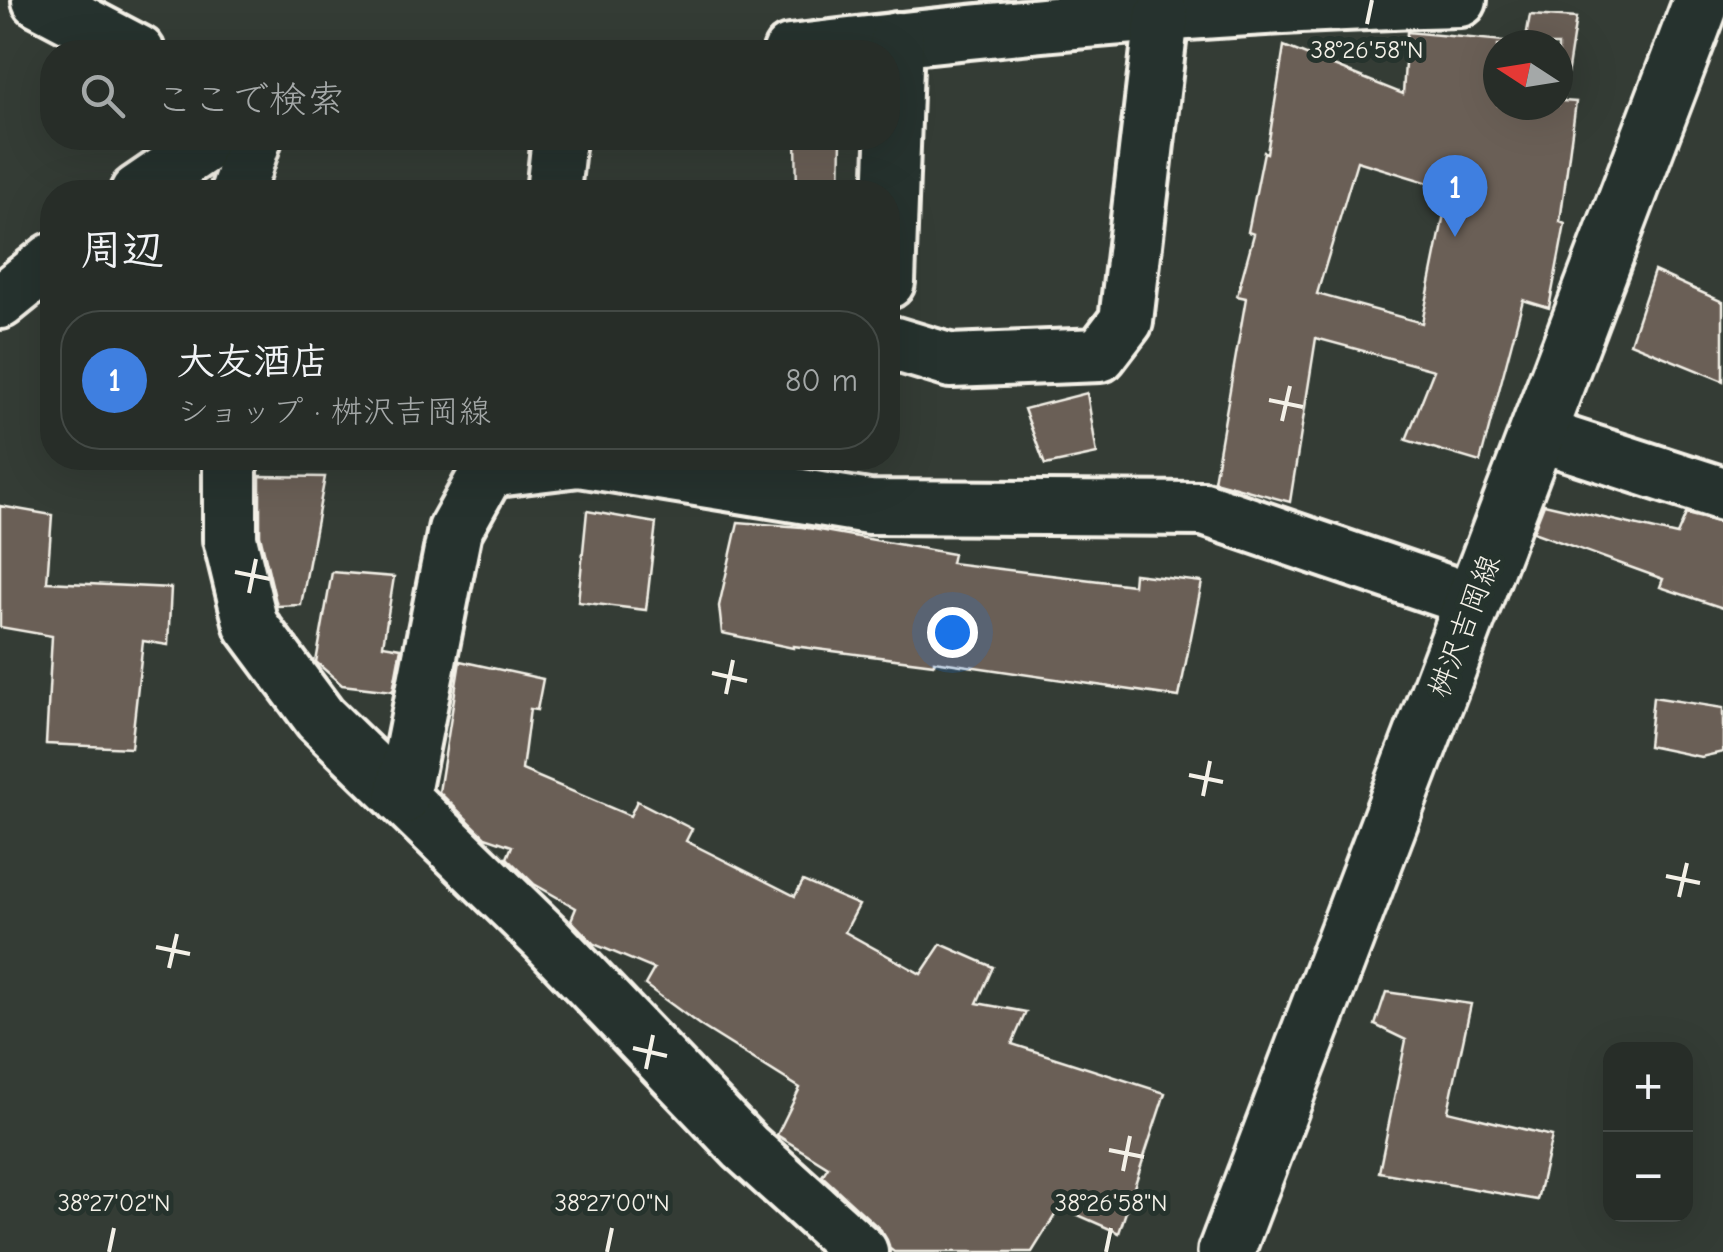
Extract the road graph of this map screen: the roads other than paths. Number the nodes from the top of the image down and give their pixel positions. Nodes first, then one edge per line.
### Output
1 (39, 0) edge
2 (1460, 0) edge
3 (1702, 0) edge
4 (1162, 16) junction
5 (897, 39) joint
6 (115, 40) edge
7 (889, 40) edge
8 (198, 150) edge
9 (251, 150) edge
10 (557, 150) edge
11 (893, 150) edge
12 (155, 180) edge
13 (241, 180) edge
14 (554, 180) edge
15 (892, 180) edge
16 (900, 346) edge
17 (1537, 434) junction
18 (230, 470) edge
19 (496, 470) edge
20 (642, 470) edge
21 (1723, 494) edge
22 (1474, 601) junction
23 (402, 798) junction
24 (861, 1252) edge
25 (1226, 1252) edge

1 - 6 street
2 - 4 street
3 - 17 main road, 桝沢吉岡線
4 - 5 street
4 - 16 street
5 - 7 street
8 - 12 street
9 - 13 street
10 - 14 street
11 - 15 street
17 - 21 street
17 - 22 main road, 桝沢吉岡線
18 - 23 street
19 - 23 street
20 - 22 street
22 - 25 main road, 桝沢吉岡線
23 - 24 street

